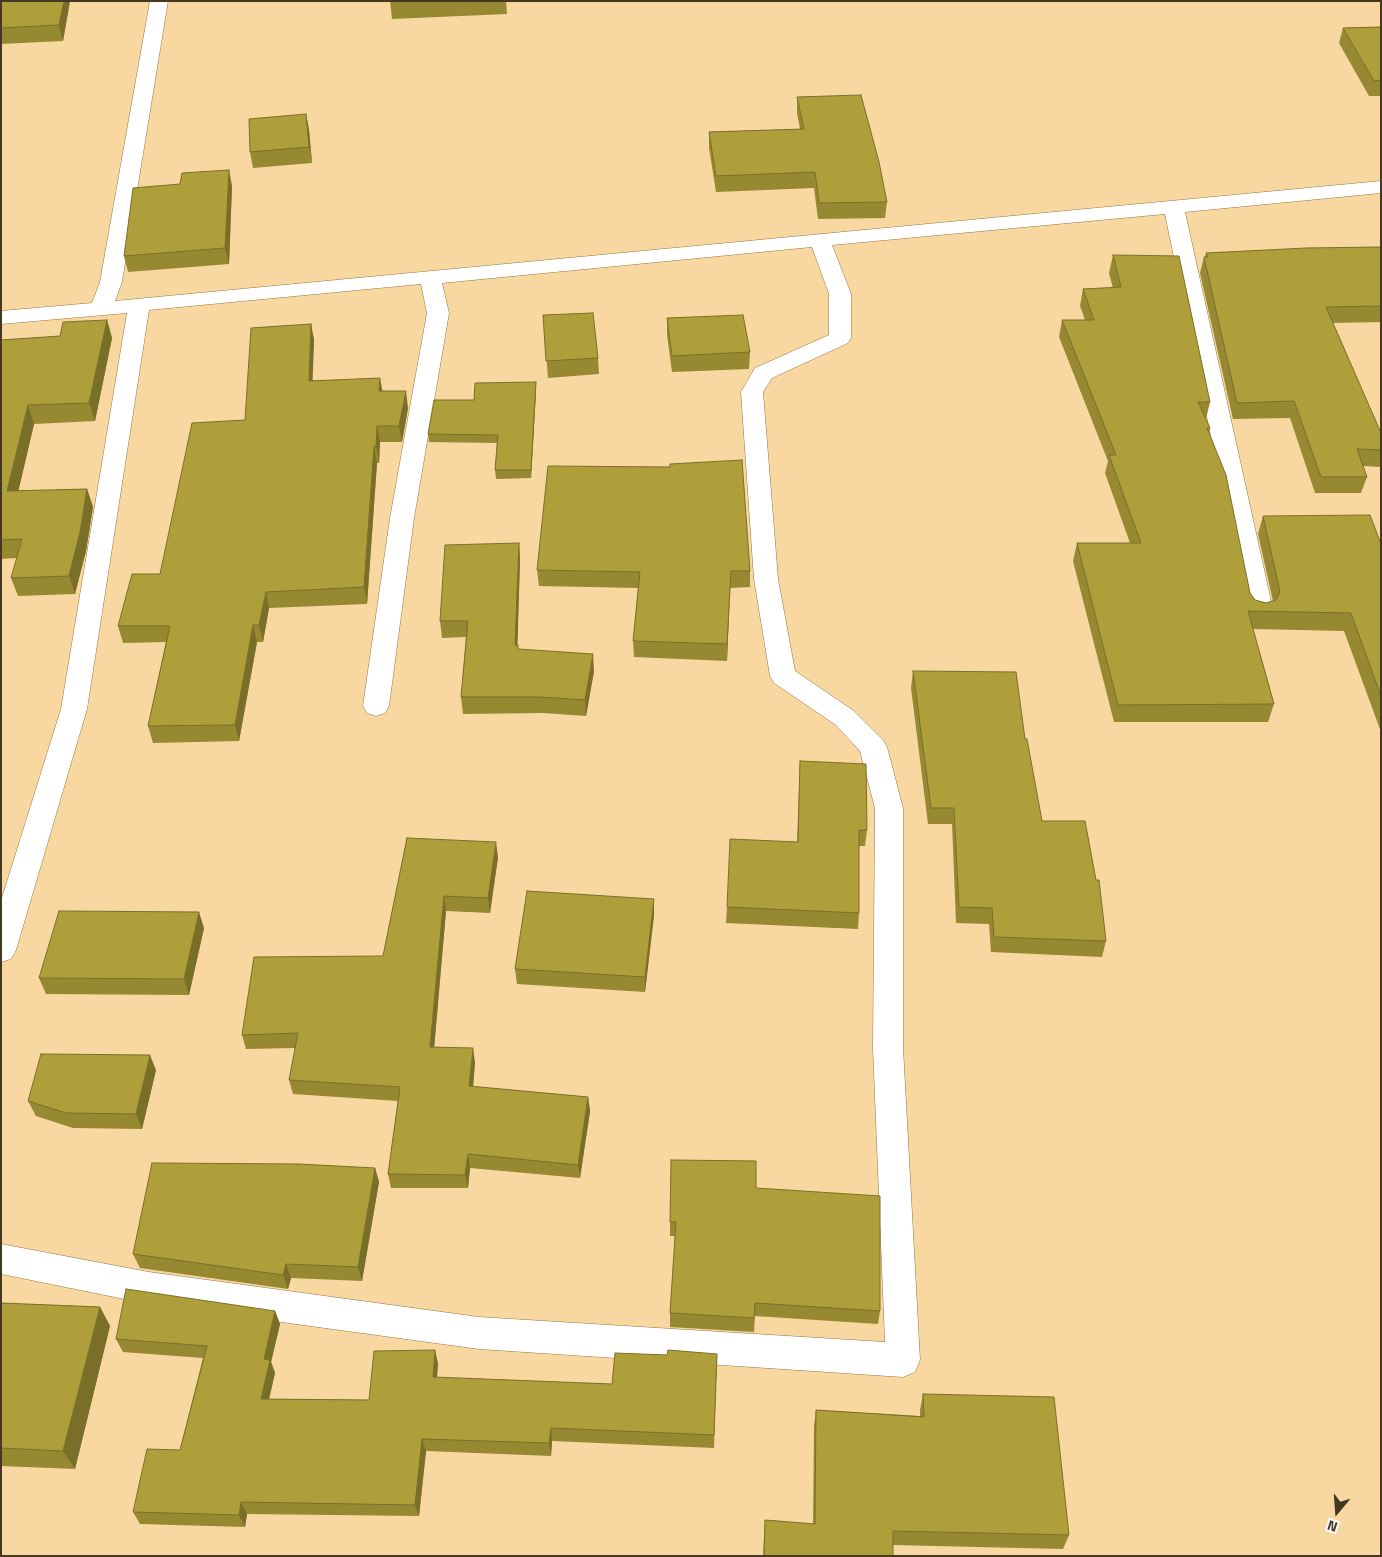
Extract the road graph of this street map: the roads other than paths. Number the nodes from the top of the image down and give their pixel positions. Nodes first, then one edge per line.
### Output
1 (159, 1) edge
2 (1381, 187) edge
3 (1174, 206) junction
4 (820, 240) junction
5 (430, 277) junction
6 (139, 305) junction
7 (100, 308) junction
8 (1, 318) edge
9 (1260, 610) edge
10 (376, 706) dead end
11 (1, 950) edge
12 (1, 1259) edge

1 - 7 street
2 - 3 street
3 - 4 street
3 - 9 street
4 - 5 street
4 - 12 street
5 - 6 street
5 - 10 street
6 - 7 street
6 - 11 street
7 - 8 street

